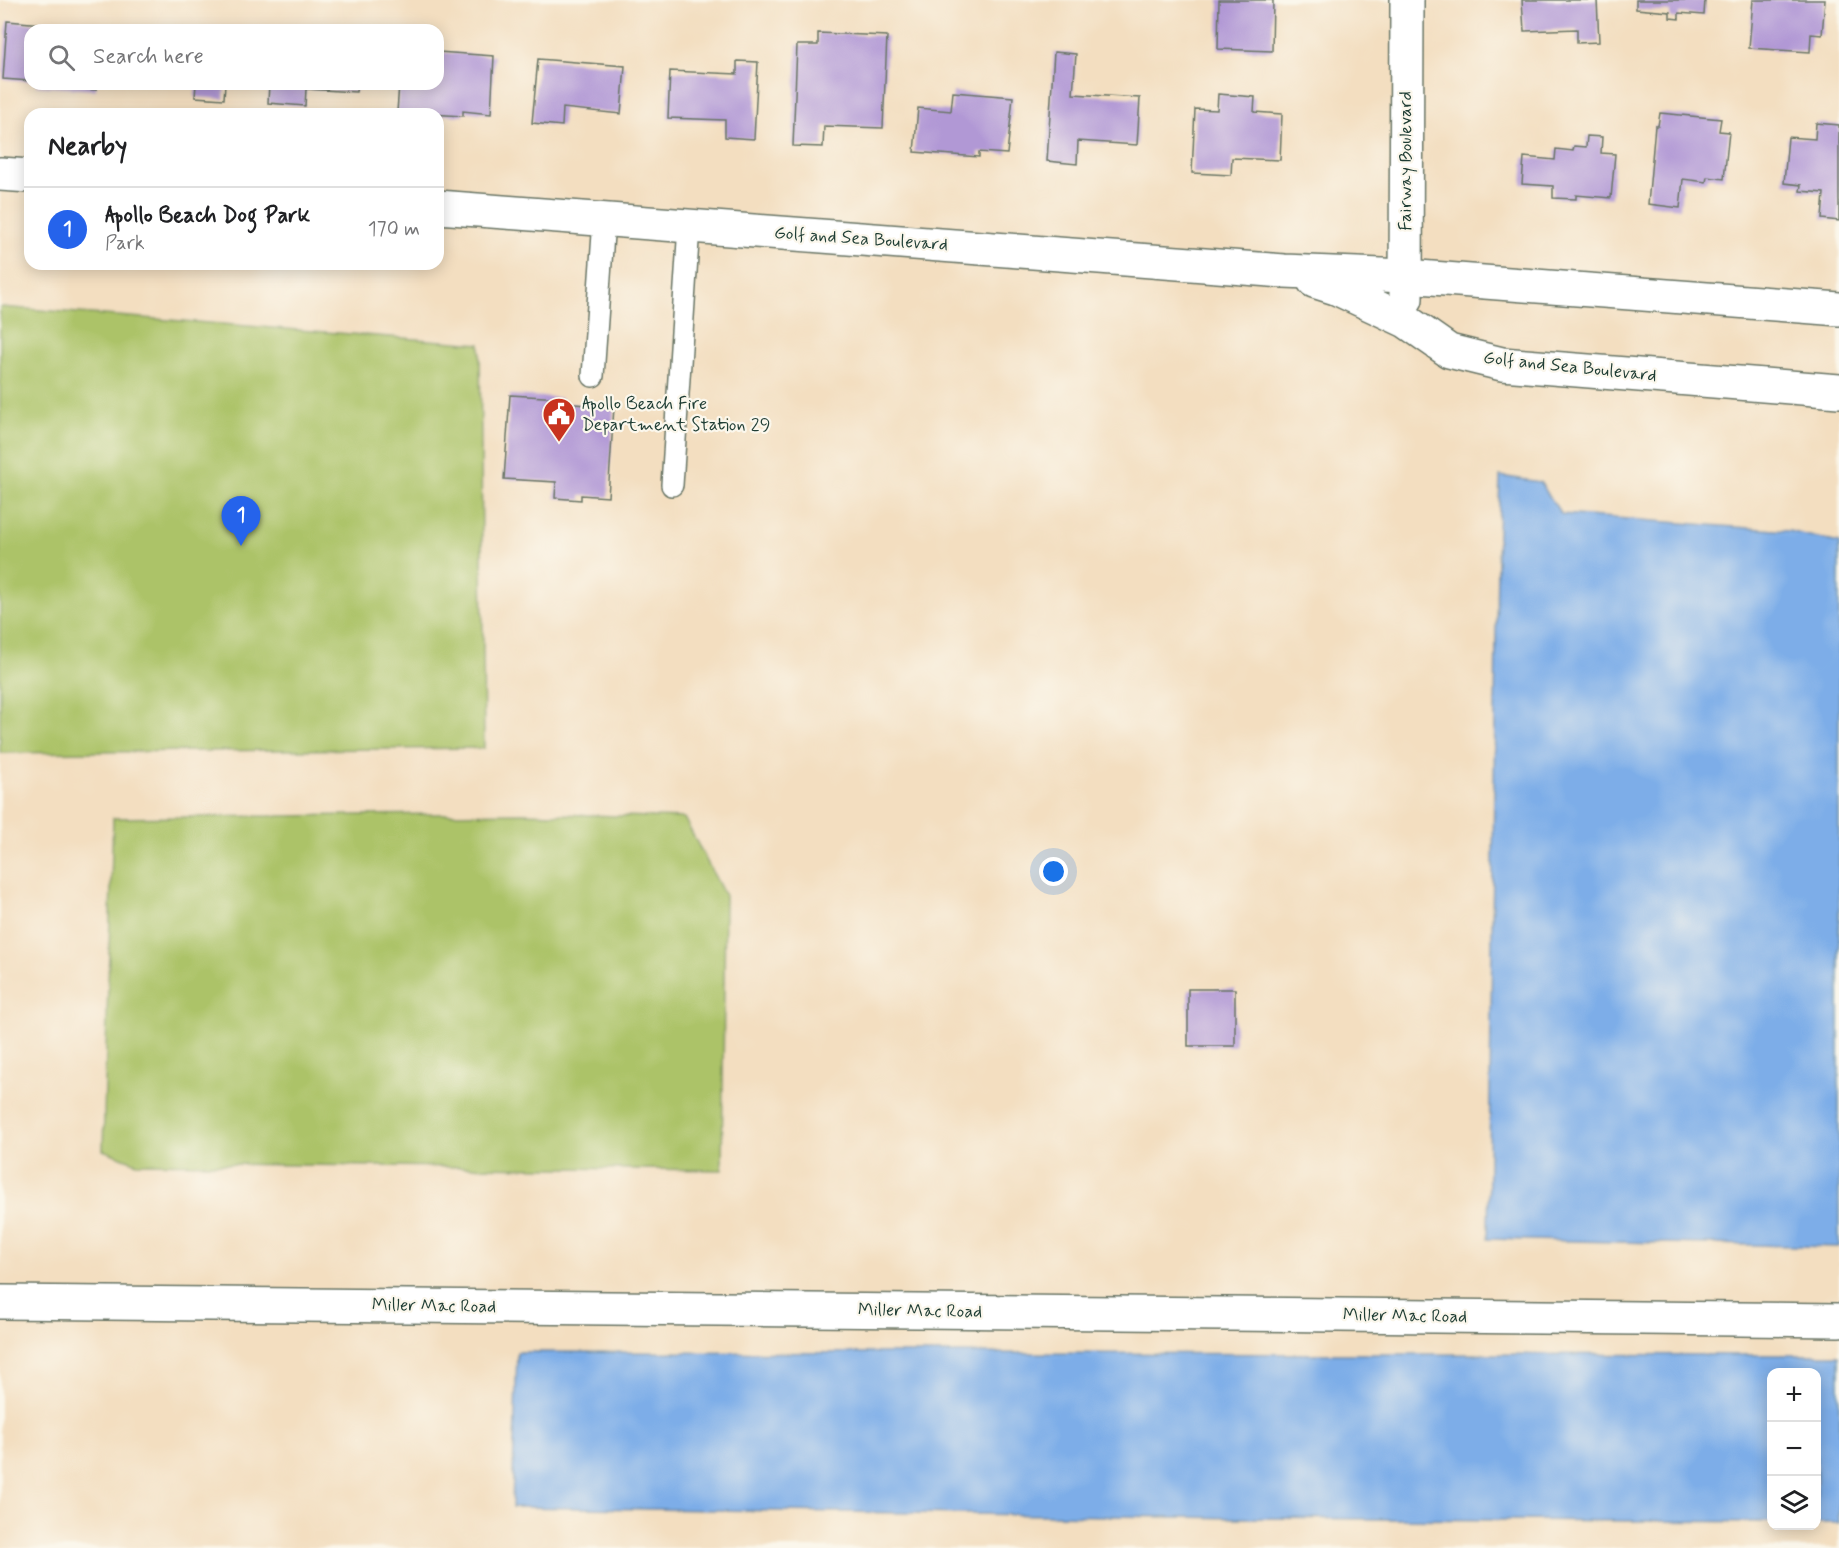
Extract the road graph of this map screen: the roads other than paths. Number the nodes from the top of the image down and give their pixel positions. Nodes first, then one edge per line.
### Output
1 (1407, 0) edge
2 (0, 174) edge
3 (24, 176) edge
4 (444, 207) edge
5 (604, 220) junction
6 (689, 226) junction
7 (1284, 272) junction
8 (1406, 276) junction
9 (1839, 309) edge
10 (1406, 321) junction
11 (593, 376) dead end
12 (1839, 391) edge
13 (672, 485) dead end
14 (0, 1302) edge
15 (1839, 1320) edge

1 - 8 street, Fairway Boulevard
2 - 3 street
4 - 5 street, Golf and Sea Boulevard
5 - 6 street, Golf and Sea Boulevard
5 - 11 lane
6 - 7 street, Golf and Sea Boulevard
6 - 13 lane
7 - 8 street, Golf and Sea Boulevard
7 - 10 street, Golf and Sea Boulevard
8 - 9 street, Golf and Sea Boulevard
8 - 10 street, Fairway Boulevard
10 - 12 street, Golf and Sea Boulevard
14 - 15 street, Miller Mac Road

